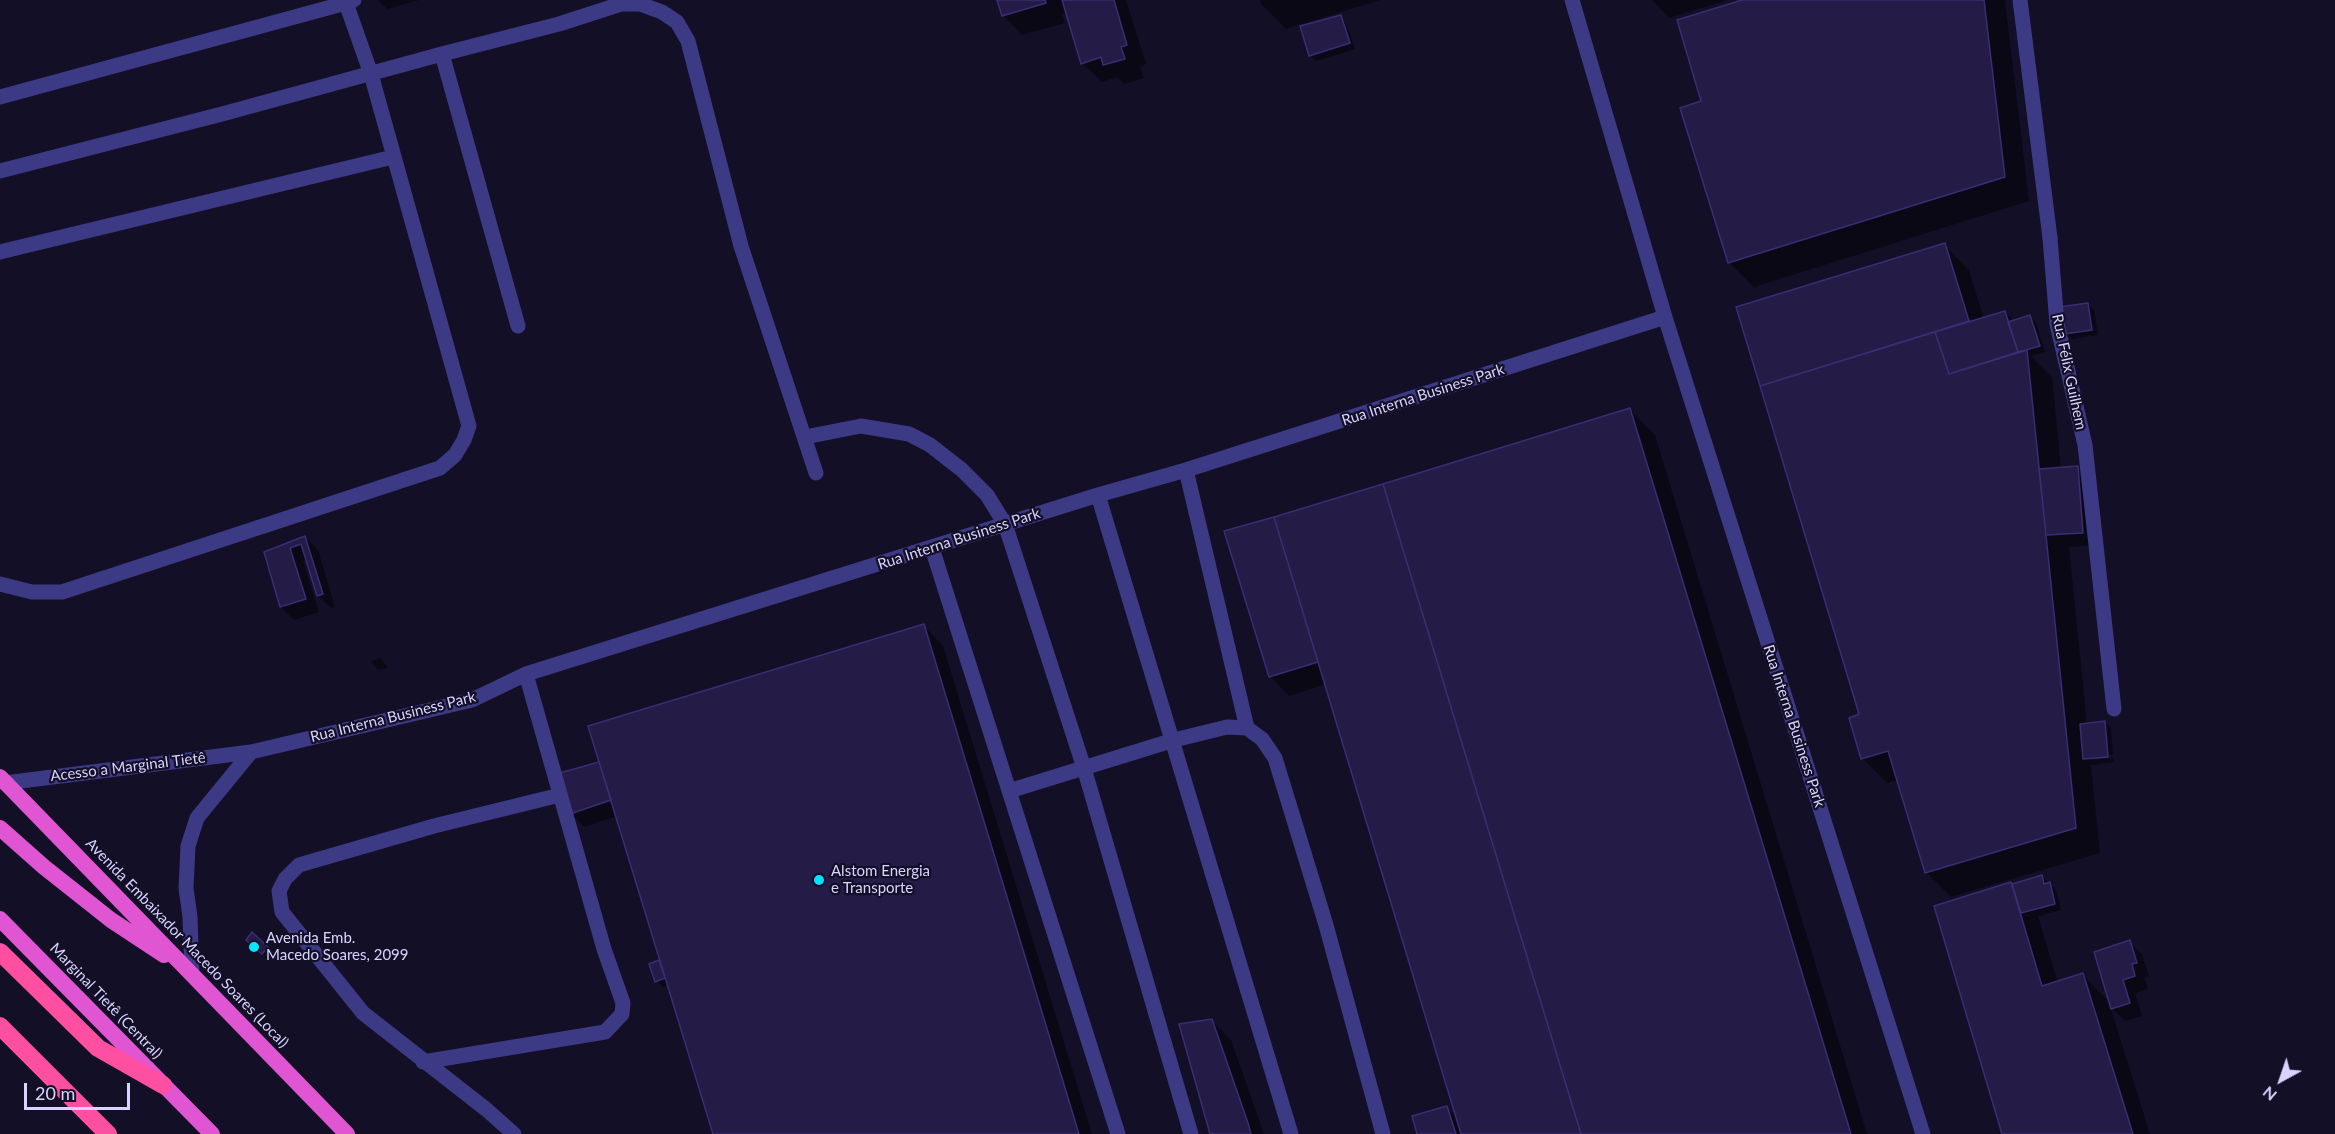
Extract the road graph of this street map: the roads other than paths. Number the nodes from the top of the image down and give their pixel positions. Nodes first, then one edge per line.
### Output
1 (1572, 0) edge
2 (2020, 0) edge
3 (348, 1) edge
4 (442, 54) junction
5 (370, 74) junction
6 (0, 97) edge
7 (393, 157) junction
8 (0, 171) edge
9 (0, 252) edge
10 (1665, 317) junction
11 (518, 326) dead end
12 (805, 437) junction
13 (1186, 470) junction
14 (816, 473) dead end
15 (1098, 495) junction
16 (1005, 524) junction
17 (932, 548) junction
18 (0, 584) edge
19 (526, 674) junction
20 (2114, 709) dead end
21 (1247, 728) junction
22 (1174, 740) junction
23 (251, 752) junction
24 (1084, 768) junction
25 (3, 780) edge
26 (1009, 791) junction
27 (560, 795) junction
28 (0, 828) edge
29 (0, 919) edge
30 (0, 952) edge
31 (192, 974) junction
32 (0, 1026) edge
33 (423, 1062) junction
34 (163, 1085) junction
35 (108, 1134) edge
36 (212, 1134) edge
37 (347, 1134) edge
38 (514, 1134) edge
39 (1118, 1134) edge
40 (1191, 1134) edge
41 (1291, 1134) edge
42 (1383, 1134) edge
43 (1923, 1134) edge

1 - 10 street, Rua Interna Business Park
2 - 20 street, Rua Félix Guilhem
3 - 5 street
3 - 6 street
4 - 5 street
4 - 11 street
4 - 12 street
5 - 7 street
5 - 8 street
7 - 9 street
7 - 18 street
10 - 13 street, Rua Interna Business Park
10 - 43 street, Rua Interna Business Park
12 - 14 street
12 - 16 street
13 - 15 street, Rua Interna Business Park
13 - 21 street
15 - 16 street, Rua Interna Business Park
15 - 22 street
16 - 17 street, Rua Interna Business Park
16 - 24 street
17 - 19 street, Rua Interna Business Park
17 - 26 street
19 - 23 street, Rua Interna Business Park
19 - 27 street
21 - 22 street
21 - 42 street
22 - 24 street
22 - 41 street
23 - 25 street, Acesso a Marginal Tietê
23 - 31 street
24 - 26 street
24 - 40 street
25 - 31 highway, Avenida Embaixador Macedo Soares (Local)
26 - 39 street
27 - 33 street
27 - 33 street
28 - 31 highway
29 - 34 highway, Marginal Tietê (Central)
30 - 34 highway
31 - 37 highway, Avenida Embaixador Macedo Soares (Local)
32 - 35 highway
33 - 38 street
34 - 36 highway, Marginal Tietê (Central)

